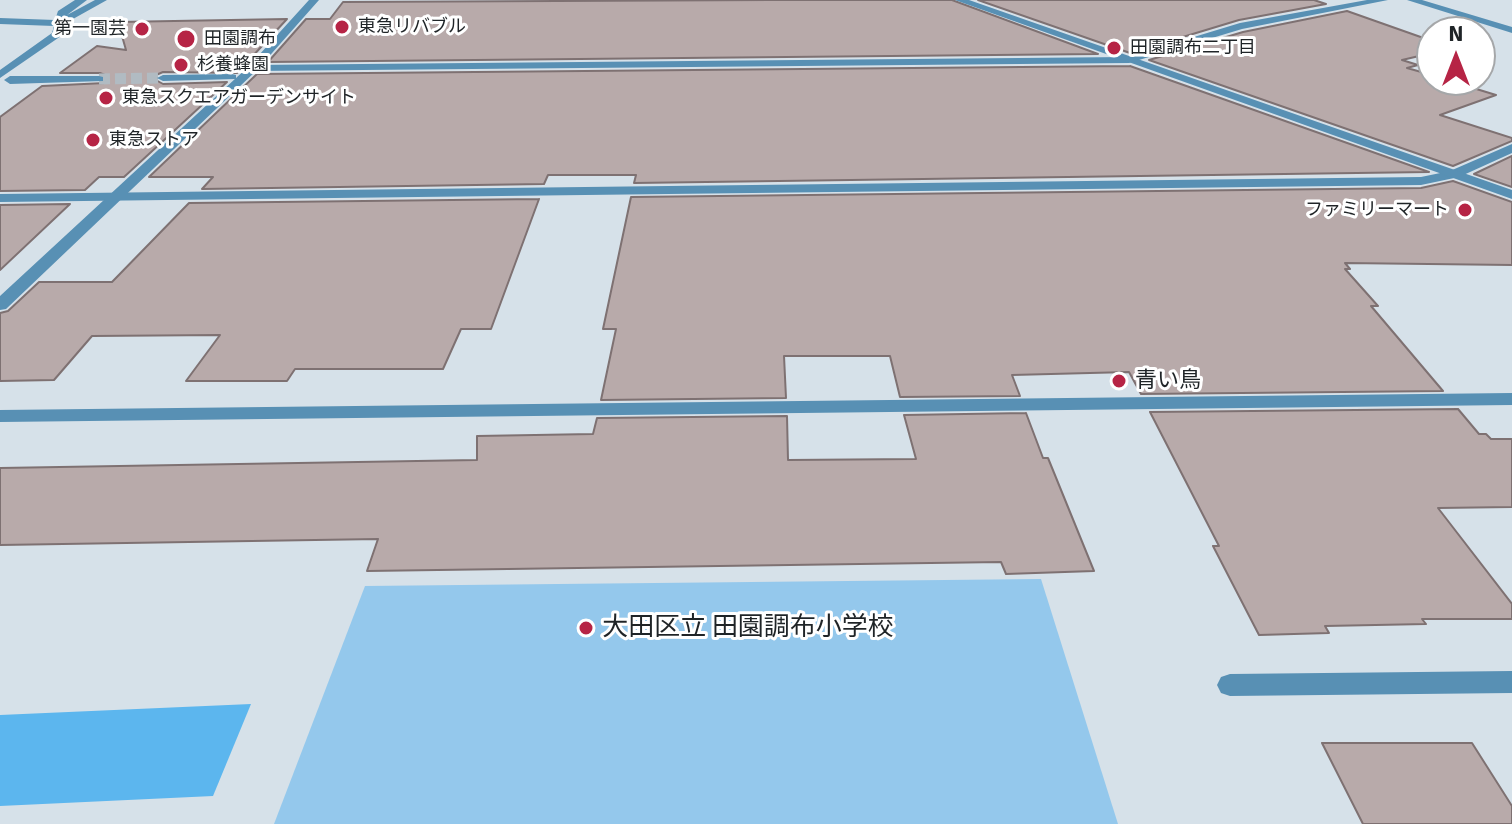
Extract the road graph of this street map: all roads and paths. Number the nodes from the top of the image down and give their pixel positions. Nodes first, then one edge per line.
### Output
1 (82, 0) edge
2 (102, 0) edge
3 (314, 0) edge
4 (960, 0) edge
5 (1383, 0) edge
6 (1412, 0) edge
7 (1458, 0) edge
8 (1429, 5) junction
9 (0, 21) edge
10 (59, 23) junction
11 (1512, 30) edge
12 (1129, 60) junction
13 (253, 68) junction
14 (232, 77) dead end
15 (5, 78) edge
16 (163, 78) tunnel mouth
17 (99, 79) tunnel mouth
18 (1512, 148) edge
19 (1454, 174) junction
20 (116, 195) junction
21 (1512, 195) edge
22 (0, 198) edge
23 (0, 305) edge
24 (1512, 399) edge
25 (0, 416) edge
26 (1512, 682) edge
27 (1230, 685) dead end

1 - 10 street
2 - 10 street
3 - 13 street
4 - 12 street
5 - 12 street
6 - 8 street
7 - 8 street
8 - 11 street
9 - 10 street
10 - 15 street
12 - 13 street
12 - 19 street
13 - 20 street
14 - 16 street
15 - 17 street
18 - 19 street
19 - 20 street
19 - 21 street
20 - 22 street
20 - 23 street
24 - 25 street
26 - 27 street

